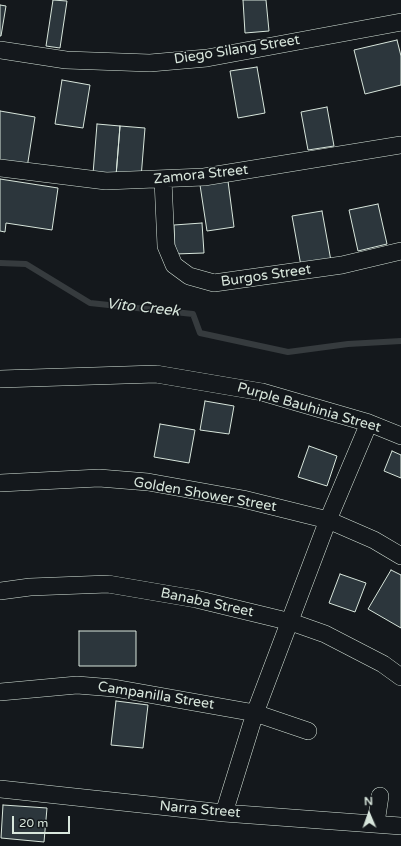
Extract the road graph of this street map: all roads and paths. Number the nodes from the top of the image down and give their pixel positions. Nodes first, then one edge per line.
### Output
1 (401, 22) edge
2 (0, 50) edge
3 (401, 145) edge
4 (0, 168) edge
5 (163, 180) junction
6 (401, 252) edge
7 (0, 379) edge
8 (369, 423) junction
9 (401, 436) edge
10 (0, 483) edge
11 (328, 520) junction
12 (401, 556) edge
13 (0, 591) edge
14 (291, 622) junction
15 (401, 677) edge
16 (0, 692) edge
17 (255, 713) junction
18 (308, 731) dead end
19 (0, 789) edge
20 (380, 796) dead end
21 (224, 812) junction
22 (376, 823) junction
23 (401, 826) edge

1 - 2 street, Diego Silang Street
3 - 5 street, Zamora Street
4 - 5 street, Zamora Street
5 - 6 street, Burgos Street
7 - 8 street, Purple Bauhinia Street
8 - 9 street, Purple Bauhinia Street
8 - 11 street
10 - 11 street, Golden Shower Street
11 - 12 street, Golden Shower Street
11 - 14 street
13 - 14 street, Banaba Street
14 - 15 street, Banaba Street
14 - 17 street
16 - 17 street, Campanilla Street
17 - 18 street, Campanilla Street
17 - 21 street
19 - 21 street, Narra Street
20 - 22 street
21 - 22 street, Narra Street
22 - 23 street, Narra Street

